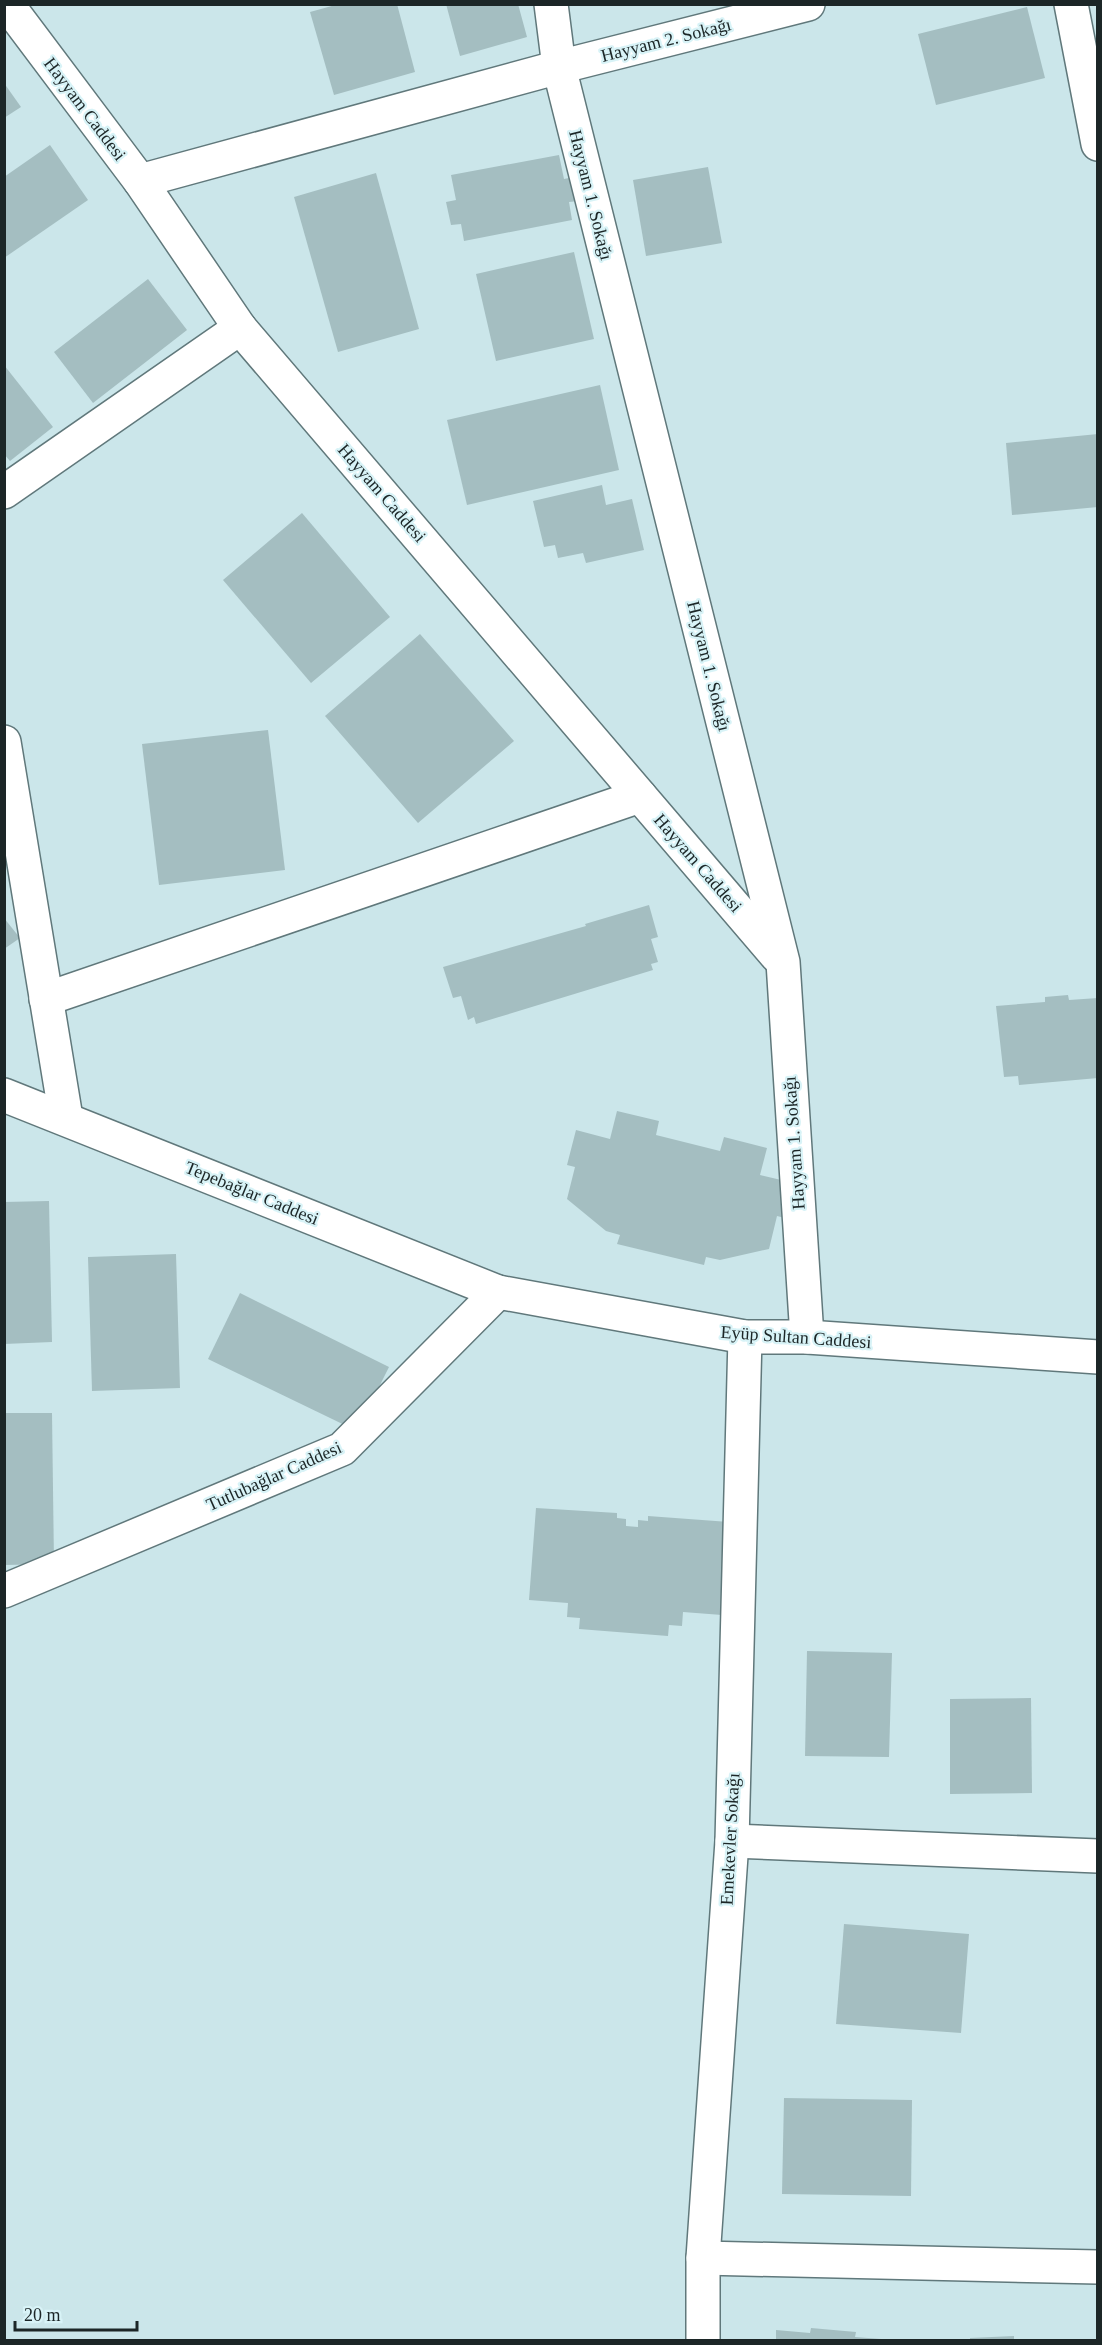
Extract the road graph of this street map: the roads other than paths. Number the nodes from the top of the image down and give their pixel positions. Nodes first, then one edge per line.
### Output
1 (7, 4) edge
2 (551, 4) edge
3 (808, 4) edge
4 (1071, 4) edge
5 (559, 67) junction
6 (1098, 144) edge
7 (140, 181) junction
8 (240, 327) junction
9 (4, 492) edge
10 (4, 742) edge
11 (640, 796) junction
12 (783, 962) junction
13 (46, 999) junction
14 (4, 1095) edge
15 (66, 1118) junction
16 (498, 1292) junction
17 (745, 1337) junction
18 (807, 1337) junction
19 (1098, 1357) edge
20 (4, 1591) edge
21 (732, 1841) junction
22 (1098, 1856) edge
23 (703, 2258) junction
24 (1098, 2266) edge
25 (703, 2340) edge

1 - 7 street, Hayyam Caddesi
2 - 5 street, Hayyam 1. Sokağı
3 - 5 street, Hayyam 2. Sokağı
4 - 6 street
5 - 7 street, Hayyam 2. Sokağı
5 - 12 street, Hayyam 1. Sokağı
7 - 8 street, Hayyam Caddesi
8 - 9 street
8 - 11 street, Hayyam Caddesi
10 - 13 street
11 - 12 street, Hayyam Caddesi
11 - 13 street
12 - 18 street, Hayyam 1. Sokağı
13 - 15 street
14 - 15 street, Tepebağlar Caddesi
15 - 16 street, Tepebağlar Caddesi
16 - 17 street, Eyüp Sultan Caddesi
16 - 20 street, Tutlubağlar Caddesi
17 - 18 street, Eyüp Sultan Caddesi
17 - 21 street, Emekevler Sokağı
18 - 19 street, Eyüp Sultan Caddesi
21 - 22 street
21 - 23 street, Emekevler Sokağı
23 - 24 street
23 - 25 street, Emekevler Sokağı

